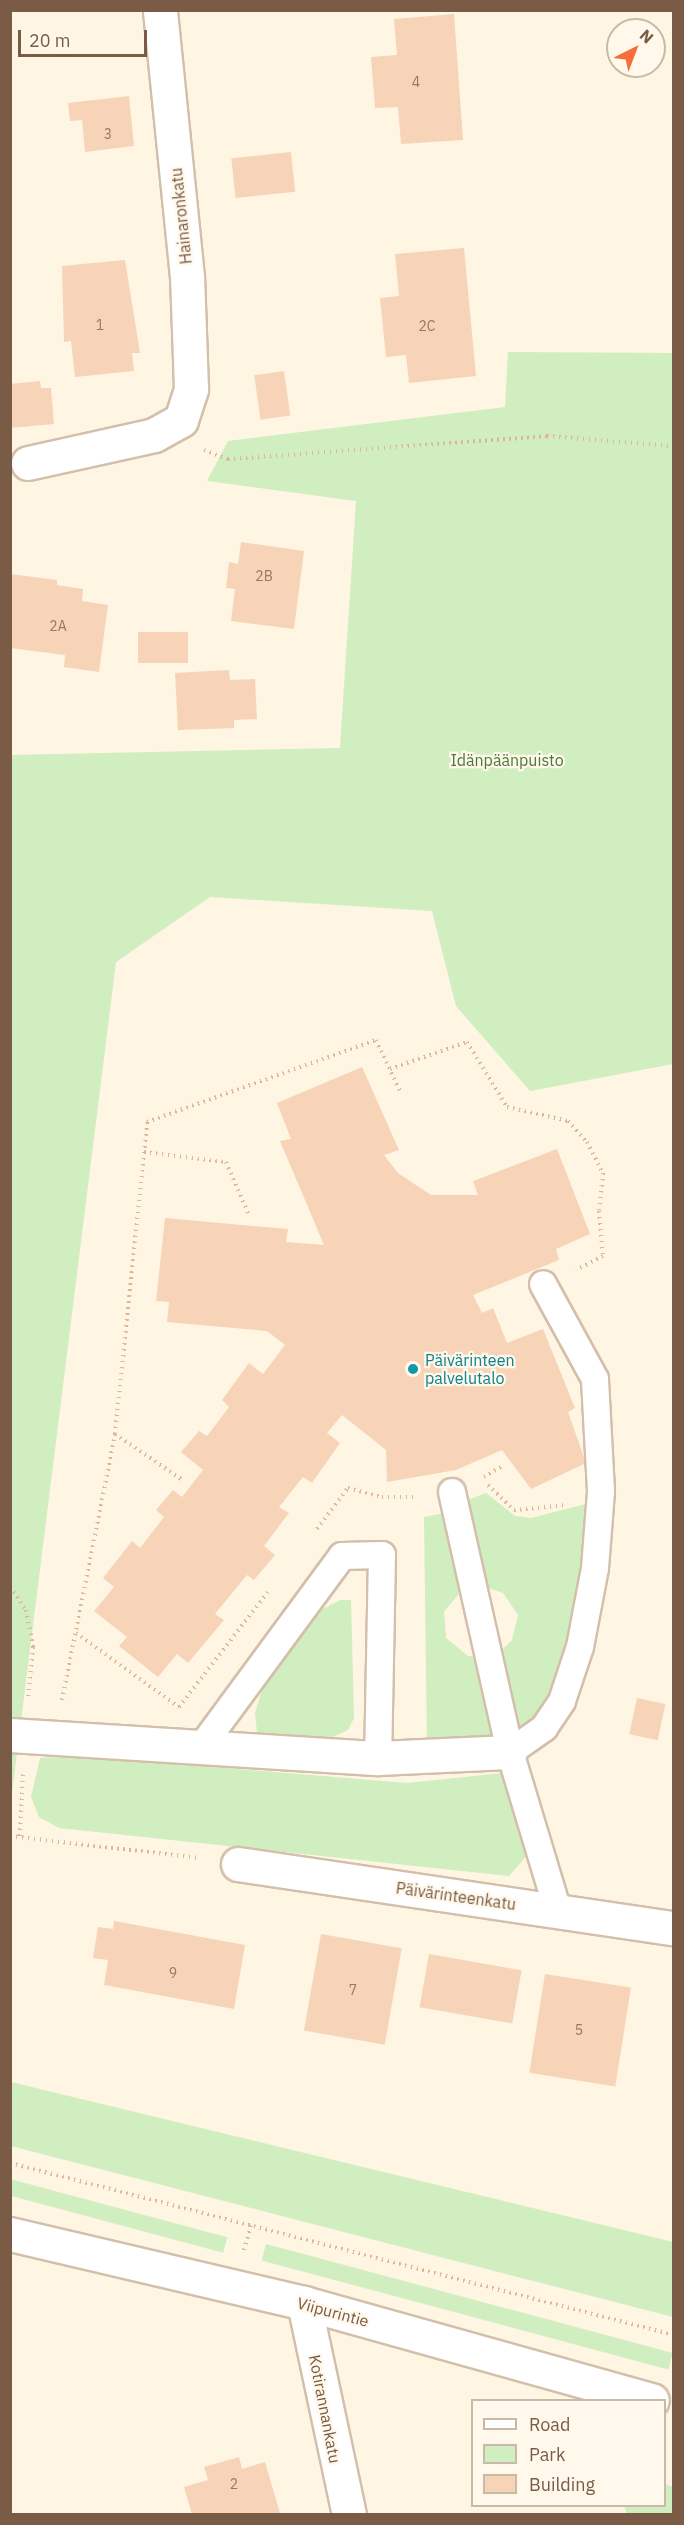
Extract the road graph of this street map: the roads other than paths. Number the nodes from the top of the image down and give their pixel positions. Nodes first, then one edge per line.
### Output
1 (160, 10) edge
2 (28, 463) dead end
3 (543, 1284) road end
4 (452, 1492) dead end
5 (10, 1736) edge
6 (202, 1746) junction
7 (510, 1752) junction
8 (378, 1758) junction
9 (238, 1864) road end
10 (558, 1911) junction
11 (674, 1928) edge
12 (10, 2234) edge
13 (304, 2303) junction
14 (648, 2399) edge
15 (349, 2514) edge

1 - 2 street, Hainaronkatu
3 - 7 lane
4 - 7 lane
5 - 6 street
6 - 8 street
6 - 8 lane
7 - 8 street
7 - 10 lane
9 - 10 street, Päivärinteenkatu
10 - 11 street, Päivärinteenkatu
12 - 13 street, Viipurintie
13 - 14 street, Viipurintie
13 - 15 street, Kotirannankatu

